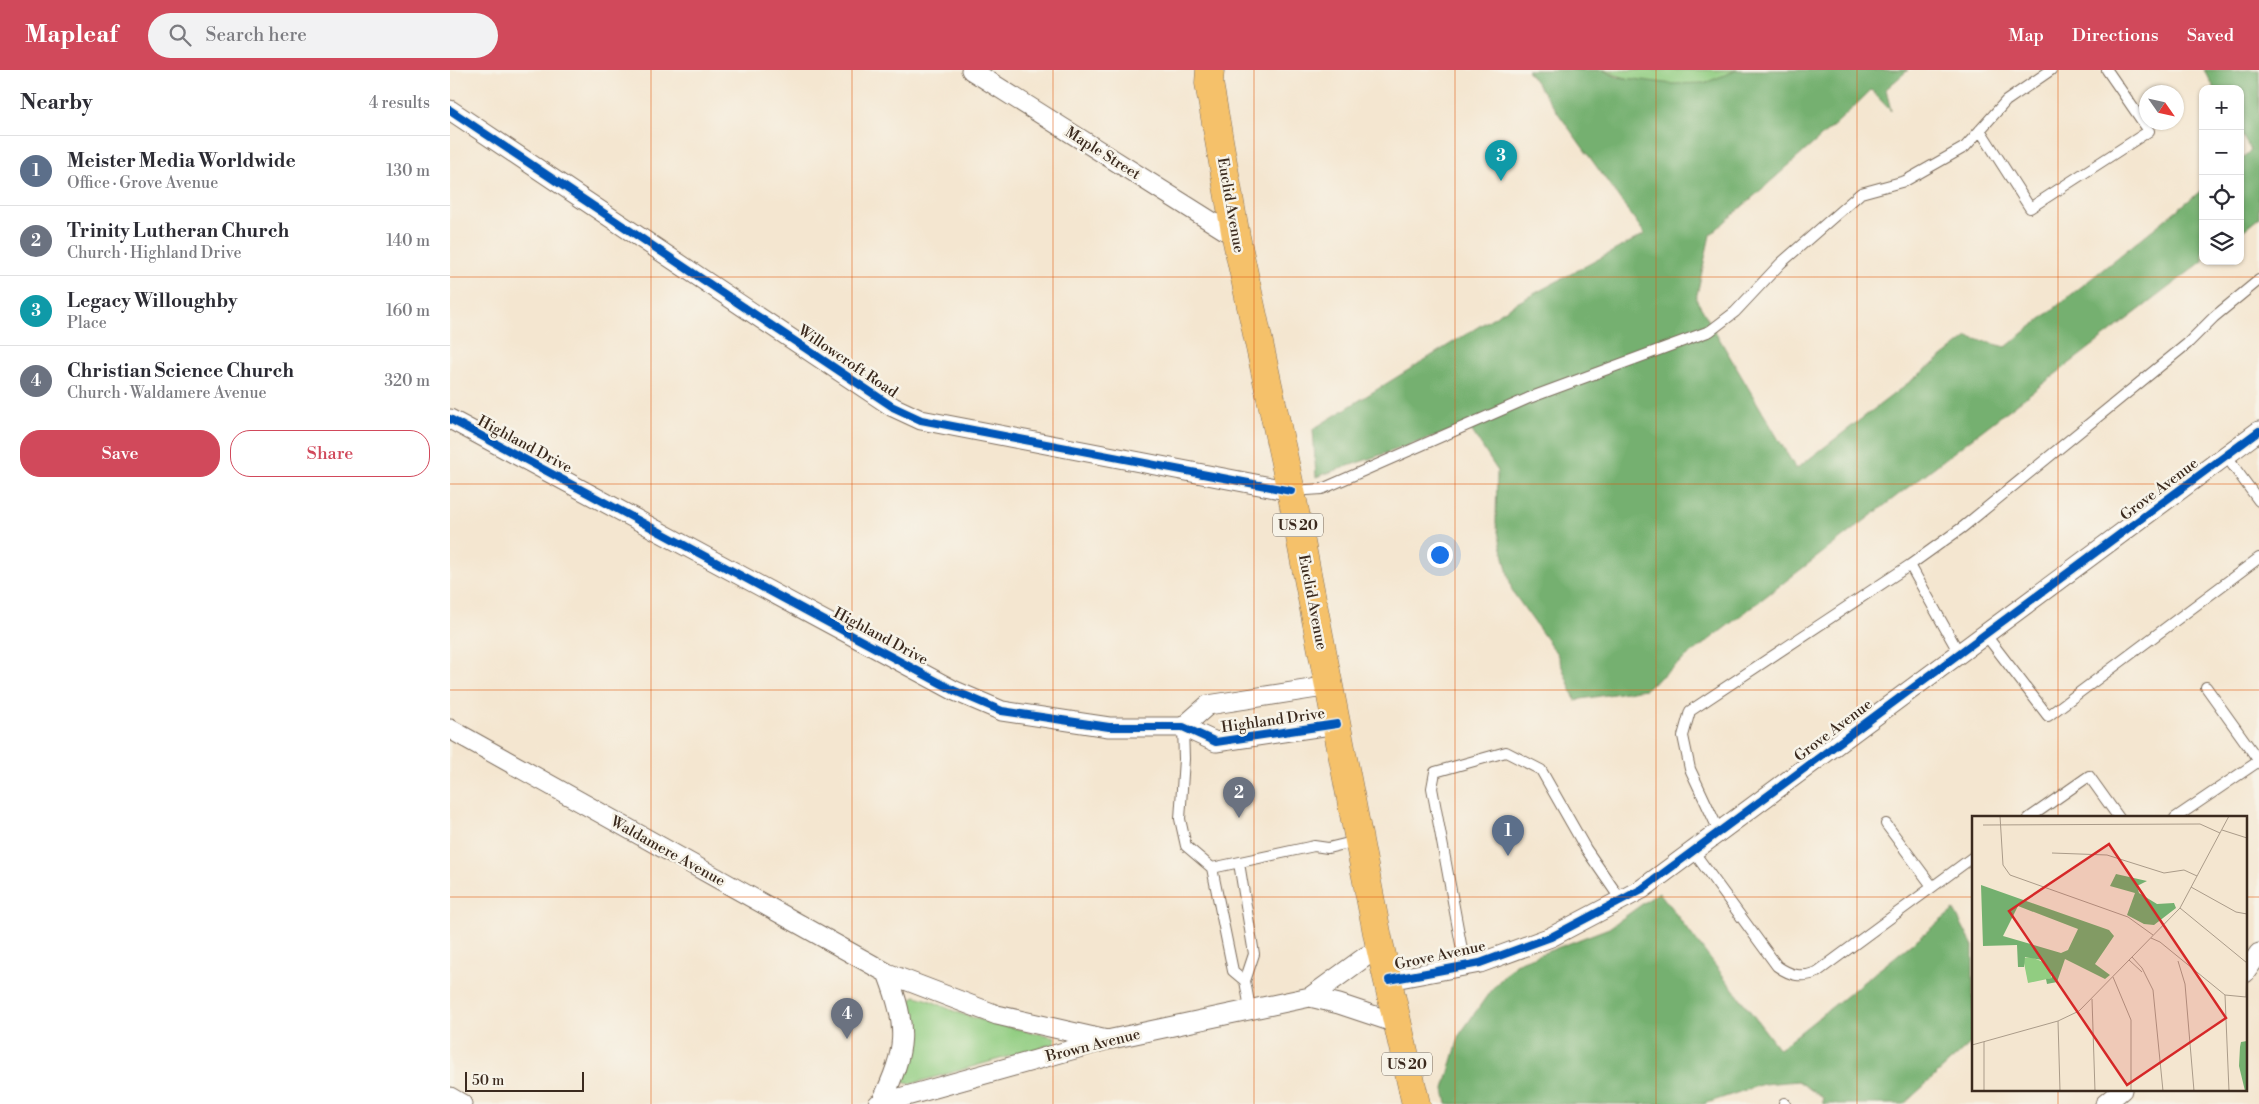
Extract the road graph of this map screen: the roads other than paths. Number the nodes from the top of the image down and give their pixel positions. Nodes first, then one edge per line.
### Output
1 (970, 70) edge
2 (1210, 70) edge
3 (2051, 70) edge
4 (2107, 70) edge
5 (450, 110) edge
6 (1980, 130) junction
7 (1236, 237) junction
8 (2259, 280) edge
9 (450, 419) edge
10 (2259, 432) edge
11 (2226, 456) junction
12 (1291, 491) junction
13 (2259, 501) edge
14 (2259, 558) edge
15 (1910, 565) junction
16 (1985, 634) junction
17 (1960, 653) junction
18 (1330, 686) junction
19 (2206, 687) dead end
20 (1337, 724) junction
21 (1183, 727) junction
22 (450, 729) edge
23 (2032, 816) edge
24 (2119, 816) edge
25 (2178, 816) edge
26 (1886, 824) dead end
27 (1720, 831) junction
28 (1360, 840) junction
29 (1694, 851) junction
30 (1972, 858) edge
31 (1239, 863) junction
32 (1212, 868) junction
33 (1932, 886) junction
34 (1621, 900) junction
35 (1381, 949) junction
36 (2259, 953) edge
37 (1465, 966) junction
38 (887, 972) junction
39 (2246, 972) edge
40 (1389, 980) junction
41 (1245, 981) junction
42 (1310, 997) junction
43 (1250, 1008) junction
44 (1399, 1024) junction
45 (1107, 1040) junction
46 (2120, 1092) edge
47 (450, 1097) edge
48 (462, 1104) edge
49 (880, 1104) edge
50 (1416, 1104) edge
51 (2105, 1104) edge

1 - 7 street, Maple Street
2 - 7 main road, Euclid Avenue / US 20
3 - 6 lane
4 - 6 lane
5 - 12 street, Willowcroft Road
6 - 12 lane
7 - 12 main road, Euclid Avenue / US 20
8 - 15 lane
9 - 21 street, Highland Drive
10 - 11 street, Grove Avenue
11 - 13 lane
11 - 16 street, Grove Avenue
12 - 18 main road, Euclid Avenue / US 20
14 - 16 lane
15 - 17 lane
15 - 27 lane
16 - 17 street, Grove Avenue
17 - 27 street, Grove Avenue
18 - 20 main road, Euclid Avenue / US 20
18 - 21 street, Highland Drive
19 - 25 lane
20 - 21 street, Highland Drive
20 - 28 main road, Euclid Avenue / US 20
21 - 32 lane
22 - 38 street, Waldamere Avenue
23 - 24 lane
26 - 33 lane
27 - 29 street, Grove Avenue
28 - 31 lane
28 - 35 main road, Euclid Avenue / US 20
29 - 33 lane
29 - 34 street, Grove Avenue
30 - 33 lane
31 - 32 lane
31 - 41 lane
32 - 41 lane
34 - 37 street, Grove Avenue
34 - 37 lane
35 - 40 main road, Euclid Avenue / US 20
35 - 42 street, Brown Avenue
36 - 39 street
37 - 40 street, Grove Avenue
38 - 45 street, Waldamere Avenue
38 - 49 street
40 - 44 main road, Euclid Avenue / US 20
41 - 43 lane
42 - 43 street, Brown Avenue
42 - 44 street, Brown Avenue
43 - 45 street, Brown Avenue
44 - 50 main road, Euclid Avenue / US 20
45 - 49 street, Brown Avenue
46 - 51 street
47 - 48 street

